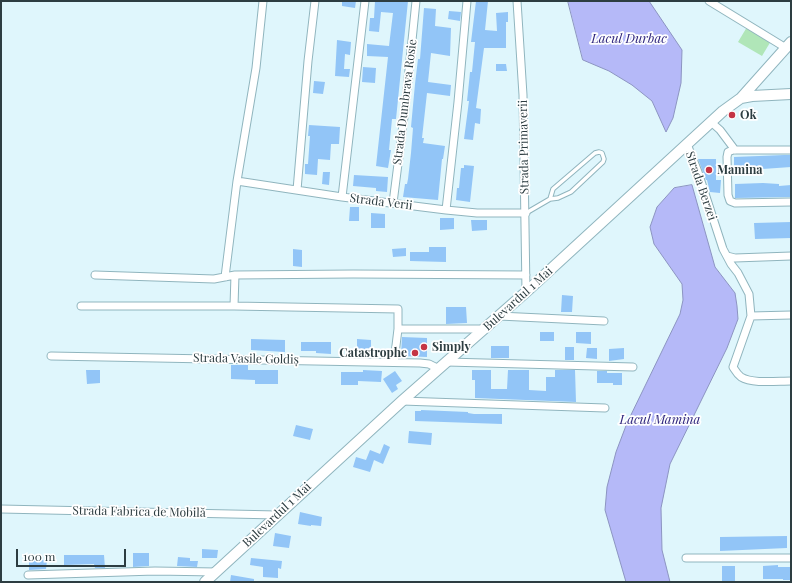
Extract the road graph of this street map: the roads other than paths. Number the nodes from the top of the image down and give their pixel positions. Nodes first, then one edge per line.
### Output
1 (263, 1) edge
2 (315, 1) edge
3 (365, 1) edge
4 (416, 1) edge
5 (467, 1) edge
6 (517, 1) edge
7 (709, 1) edge
8 (789, 45) edge
9 (791, 94) edge
10 (742, 98) junction
11 (711, 122) junction
12 (687, 144) junction
13 (735, 150) junction
14 (791, 150) edge
15 (237, 181) junction
16 (297, 190) junction
17 (342, 197) junction
18 (550, 199) junction
19 (791, 202) edge
20 (393, 203) junction
21 (446, 210) junction
22 (526, 214) junction
23 (727, 256) junction
24 (791, 256) edge
25 (95, 275) dead end
26 (235, 275) junction
27 (526, 275) junction
28 (225, 277) junction
29 (526, 292) junction
30 (81, 306) dead end
31 (234, 306) junction
32 (791, 315) edge
33 (499, 316) junction
34 (751, 316) junction
35 (604, 321) dead end
36 (398, 329) junction
37 (485, 329) junction
38 (51, 356) dead end
39 (394, 362) junction
40 (448, 362) junction
41 (633, 366) dead end
42 (439, 369) junction
43 (791, 381) edge
44 (402, 401) junction
45 (605, 408) dead end
46 (1, 509) edge
47 (277, 515) junction
48 (686, 558) dead end
49 (791, 558) edge
50 (216, 572) junction
51 (28, 575) dead end
52 (205, 582) edge

1 - 15 street
2 - 16 street
3 - 17 street
4 - 20 street, Strada Dumbrava Rosie
5 - 21 street
6 - 22 street, Strada Primaverii
7 - 8 street
8 - 10 main road
9 - 10 main road, Bulevardul 1 Mai
10 - 11 main road, Bulevardul 1 Mai
11 - 12 main road, Bulevardul 1 Mai
11 - 13 street
12 - 23 street, Strada Berzei
12 - 29 main road, Bulevardul 1 Mai
13 - 14 street
13 - 19 street
15 - 16 street, Strada Verii
15 - 28 street
16 - 17 street, Strada Verii
17 - 20 street, Strada Verii
18 - 18 lane
18 - 22 lane
20 - 21 street, Strada Verii
21 - 22 street, Strada Verii
22 - 27 street, Strada Primaverii
23 - 24 street
23 - 34 street, Strada Berzei
25 - 28 street
26 - 27 street
26 - 28 street
26 - 31 street
27 - 29 street, Strada Primaverii
29 - 33 main road, Bulevardul 1 Mai
30 - 31 street
31 - 36 street
32 - 34 street
33 - 35 street
33 - 37 main road, Bulevardul 1 Mai
34 - 43 street
36 - 37 street
36 - 39 street
37 - 40 main road, Bulevardul 1 Mai
38 - 39 street, Strada Vasile Goldiș
39 - 42 street, Strada Vasile Goldiș
40 - 41 street
40 - 42 main road, Bulevardul 1 Mai
42 - 44 main road, Bulevardul 1 Mai
44 - 45 street
44 - 47 main road, Bulevardul 1 Mai
46 - 47 street, Strada Fabrica de Mobilă
47 - 50 main road, Bulevardul 1 Mai
48 - 49 street
50 - 51 street
50 - 52 main road, Bulevardul 1 Mai

